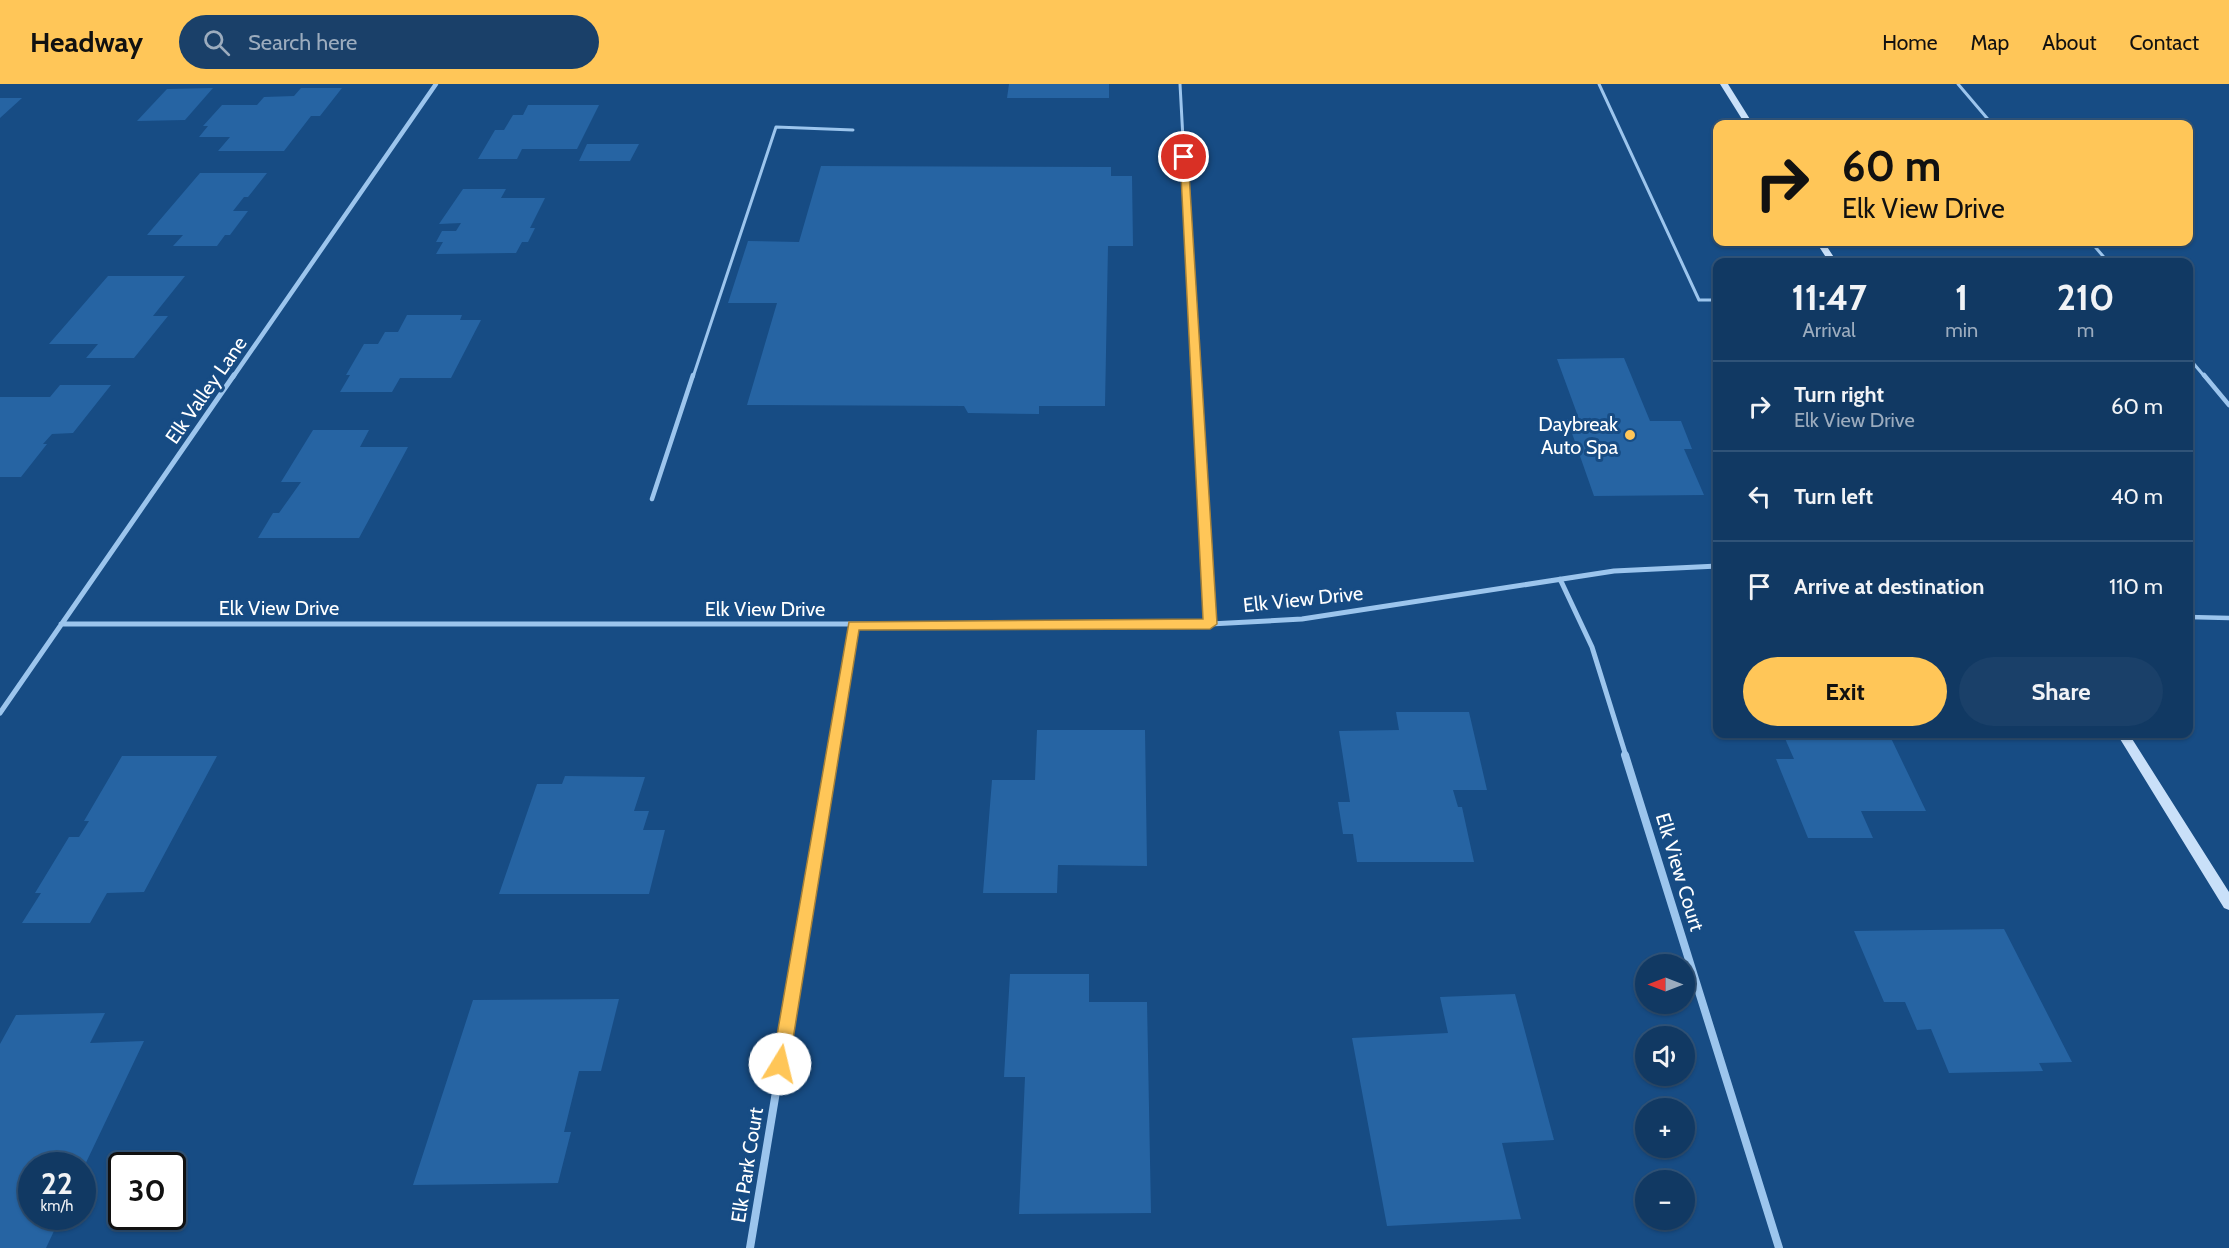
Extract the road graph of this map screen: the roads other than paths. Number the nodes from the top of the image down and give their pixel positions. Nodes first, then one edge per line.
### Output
1 (436, 84) edge
2 (1180, 84) edge
3 (1599, 84) edge
4 (1724, 84) edge
5 (1958, 84) edge
6 (1746, 120) edge
7 (1989, 120) edge
8 (853, 130) dead end
9 (2094, 246) edge
10 (2105, 258) edge
11 (1713, 300) edge
12 (2193, 363) edge
13 (2229, 405) edge
14 (652, 499) dead end
15 (1713, 566) edge
16 (1560, 579) junction
17 (2193, 617) edge
18 (2229, 618) edge
19 (62, 624) junction
20 (1210, 624) junction
21 (854, 625) junction
22 (0, 713) edge
23 (2126, 738) edge
24 (2229, 904) edge
25 (750, 1248) edge
26 (1779, 1248) edge

1 - 19 street, Elk Valley Lane
2 - 20 lane
3 - 11 lane
4 - 6 main road
5 - 7 lane
8 - 14 lane
9 - 10 lane
12 - 13 lane
15 - 16 street, Elk View Drive
16 - 20 street, Elk View Drive
16 - 26 street, Elk View Court
17 - 18 lane
19 - 21 street, Elk View Drive
19 - 22 street, Elk Valley Lane
20 - 21 street, Elk View Drive
21 - 25 street, Elk Park Court
23 - 24 main road

